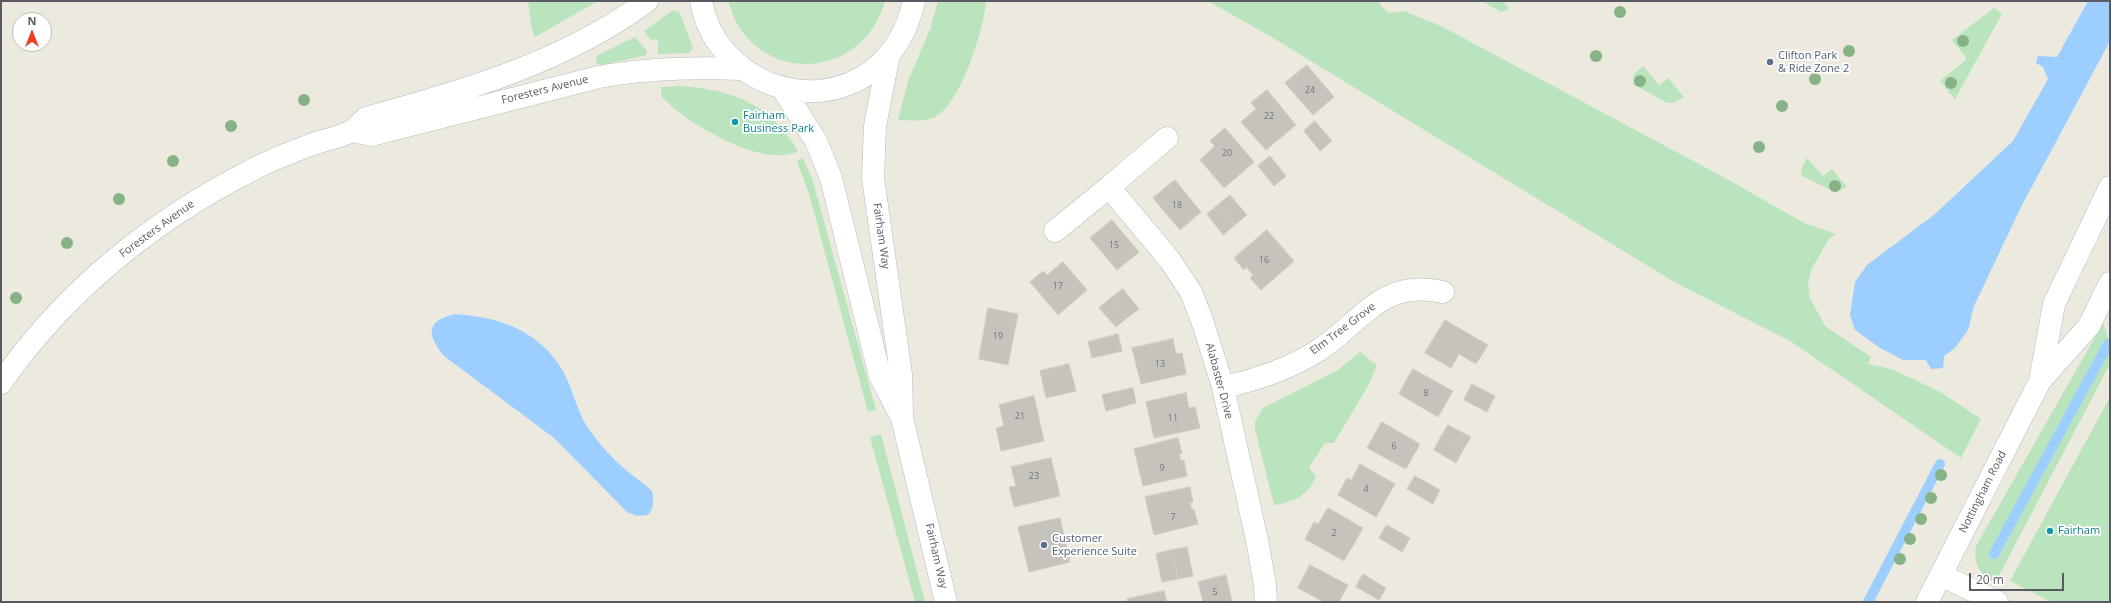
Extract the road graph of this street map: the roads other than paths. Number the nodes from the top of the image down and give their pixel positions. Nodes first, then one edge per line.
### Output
1 (647, 1) edge
2 (701, 1) edge
3 (914, 1) edge
4 (889, 54) junction
5 (742, 70) junction
6 (784, 89) junction
7 (352, 130) junction
8 (1167, 138) dead end
9 (1109, 187) junction
10 (2110, 187) edge
11 (1055, 231) dead end
12 (2110, 283) edge
13 (1443, 292) dead end
14 (2040, 381) junction
15 (1, 383) edge
16 (1223, 387) junction
17 (902, 418) junction
18 (1940, 575) junction
19 (946, 602) edge
20 (1266, 602) edge
21 (1927, 602) edge
22 (1997, 602) edge

1 - 7 street, Foresters Avenue
2 - 5 street
3 - 4 street
4 - 6 street
4 - 17 street, Fairham Way
5 - 6 street
5 - 7 street, Foresters Avenue
6 - 17 street, Fairham Way
7 - 15 street, Foresters Avenue
8 - 9 street
9 - 11 street
9 - 16 street, Alabaster Drive
10 - 14 street, Nottingham Road
12 - 14 street, Nottingham Road
13 - 16 street, Elm Tree Grove
14 - 18 street, Nottingham Road
16 - 20 street, Alabaster Drive
17 - 19 street, Fairham Way
18 - 21 street, Nottingham Road
18 - 22 street

